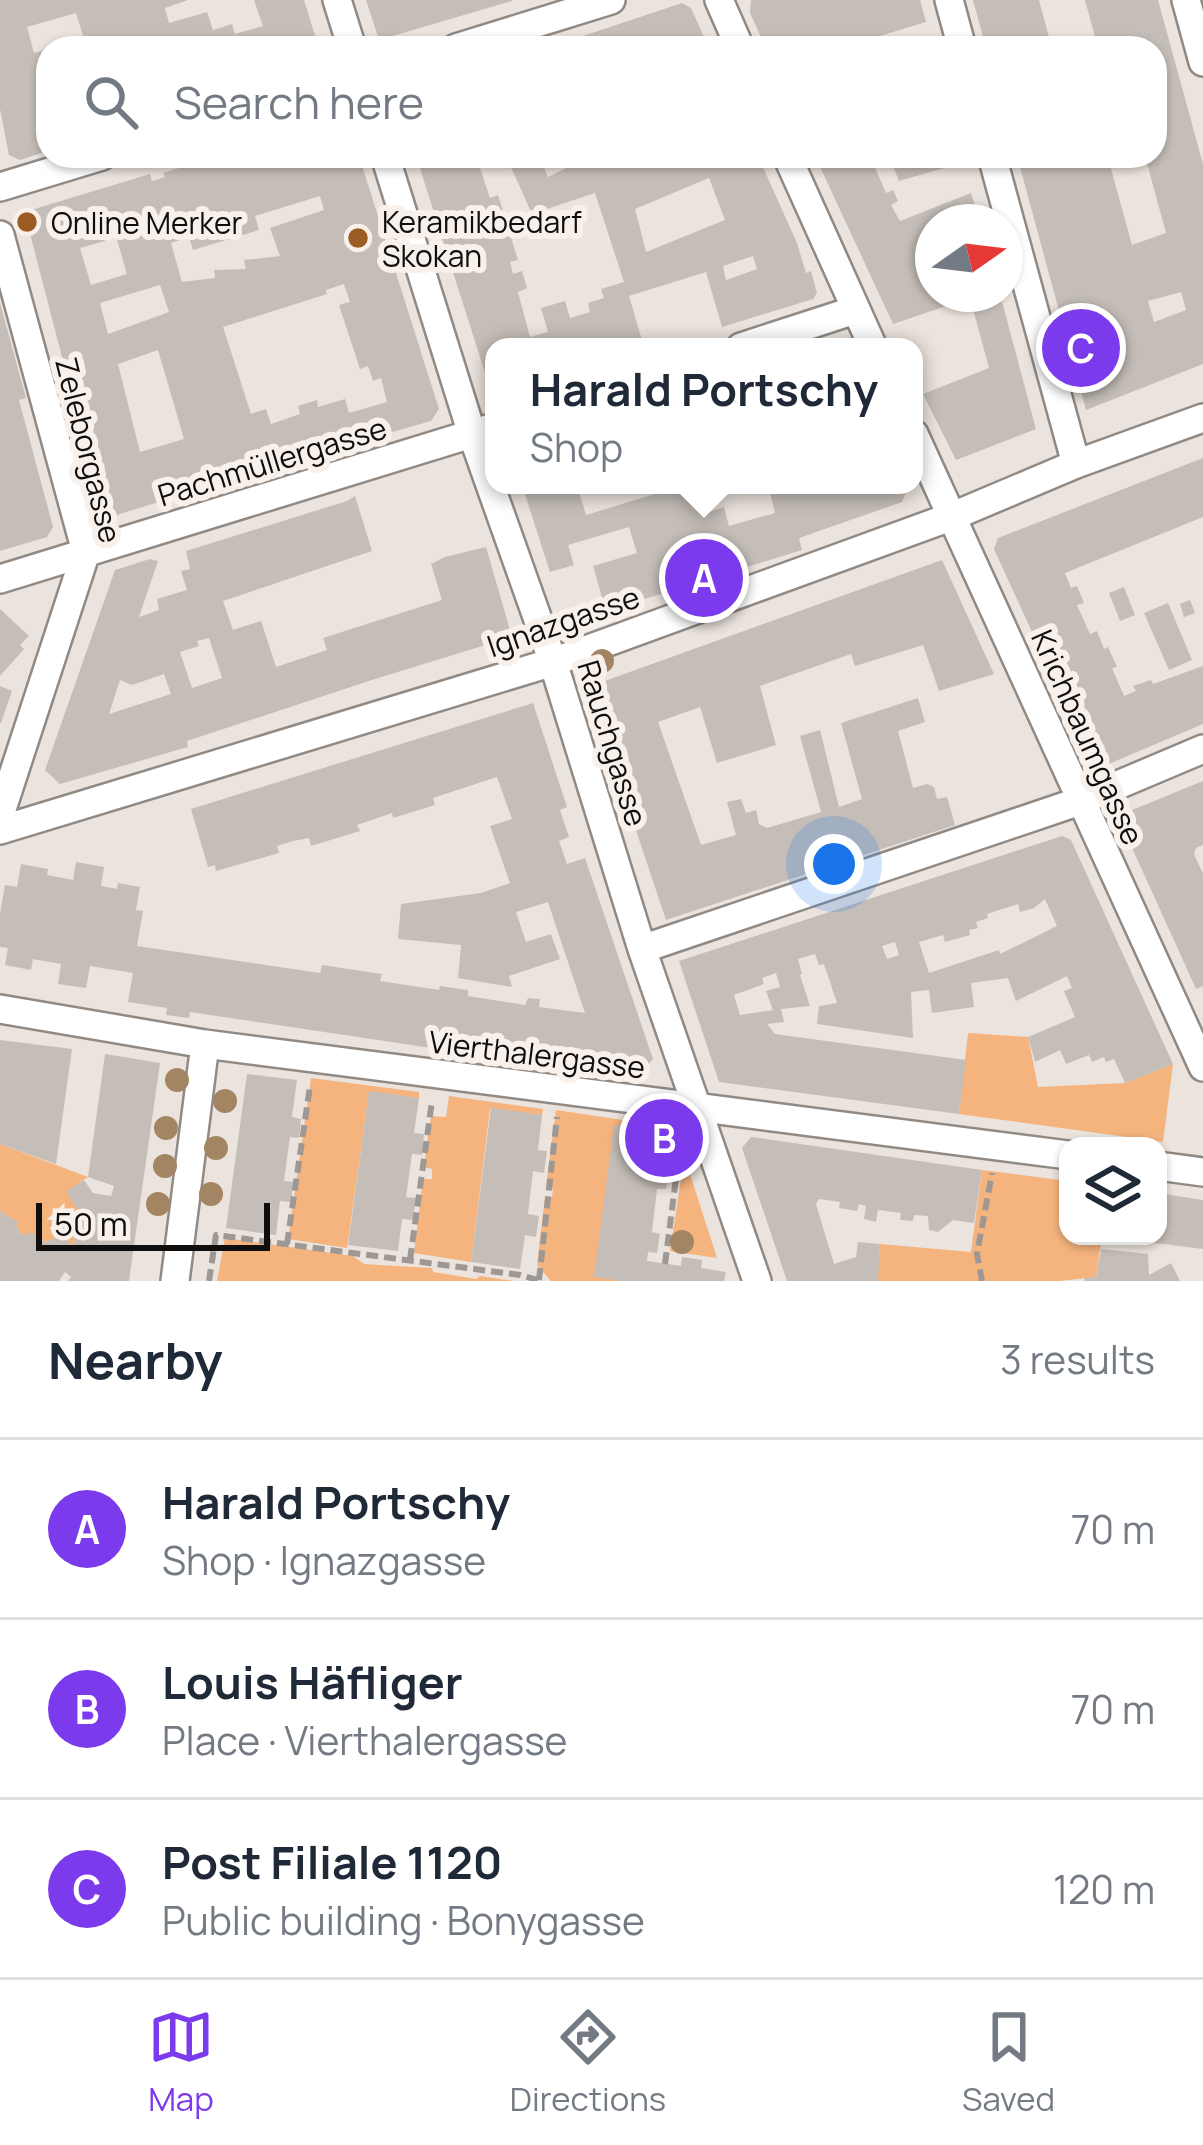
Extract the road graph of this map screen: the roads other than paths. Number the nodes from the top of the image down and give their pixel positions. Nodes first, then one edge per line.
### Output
1 (337, 0) edge
2 (611, 0) edge
3 (719, 0) edge
4 (949, 0) edge
5 (1186, 0) edge
6 (348, 36) edge
7 (495, 36) edge
8 (735, 36) edge
9 (959, 36) edge
10 (1203, 62) edge
11 (63, 168) edge
12 (389, 168) edge
13 (793, 168) edge
14 (995, 168) edge
15 (0, 187) edge
16 (0, 235) edge
17 (855, 310) junction
18 (769, 338) edge
19 (869, 338) edge
20 (1203, 418) edge
21 (483, 430) edge
22 (923, 453) edge
23 (1076, 464) junction
24 (502, 494) edge
25 (953, 516) junction
26 (86, 552) junction
27 (0, 579) edge
28 (553, 662) junction
29 (1203, 749) edge
30 (1080, 801) junction
31 (0, 815) edge
32 (0, 830) edge
33 (642, 949) junction
34 (0, 1009) edge
35 (1193, 1018) edge
36 (205, 1044) junction
37 (1203, 1066) edge
38 (699, 1107) junction
39 (1059, 1153) edge
40 (1167, 1167) edge
41 (1203, 1172) edge
42 (175, 1281) edge
43 (757, 1281) edge

1 - 6 street
2 - 7 street
3 - 8 street
4 - 9 street
5 - 10 street
11 - 15 street
12 - 21 street, Rauchgasse
13 - 17 street
14 - 23 street
16 - 26 street, Zeleborgasse
17 - 18 street
17 - 19 street
20 - 23 street, Ignazgasse
21 - 26 street, Pachmüllergasse
22 - 25 street, Krichbaumgasse
23 - 25 street, Ignazgasse
24 - 28 street, Rauchgasse
25 - 28 street, Ignazgasse
25 - 30 street, Krichbaumgasse
26 - 27 street, Pachmüllergasse
26 - 31 street, Zeleborgasse
28 - 32 street, Ignazgasse
28 - 33 street, Rauchgasse
29 - 30 street
30 - 33 street
30 - 35 street, Krichbaumgasse
33 - 38 street, Rauchgasse
34 - 36 street, Vierthalergasse
35 - 37 street, Krichbaumgasse
36 - 38 street, Vierthalergasse
36 - 42 street
38 - 39 street, Vierthalergasse
38 - 43 street, Rauchgasse
40 - 41 street

